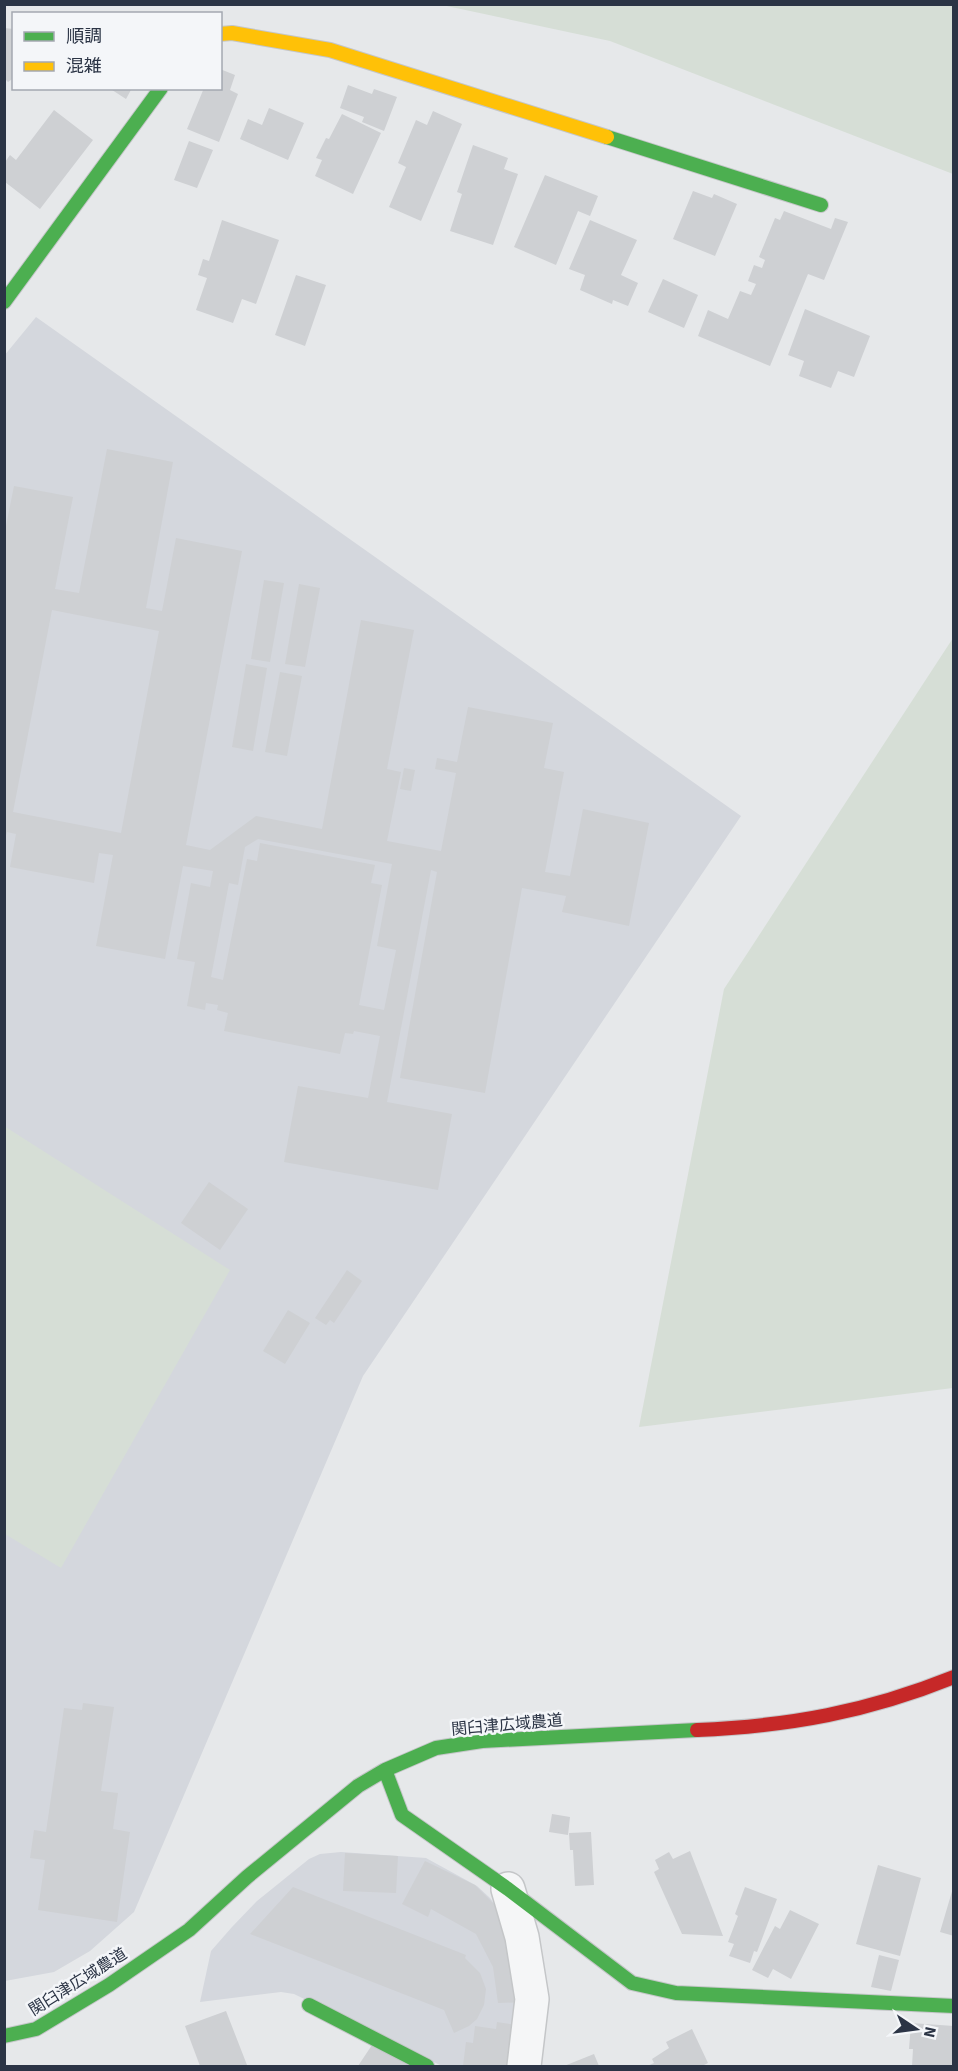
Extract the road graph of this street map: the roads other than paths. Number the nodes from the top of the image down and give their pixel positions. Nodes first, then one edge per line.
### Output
1 (222, 34) edge
2 (159, 90) edge
3 (821, 205) dead end
4 (4, 302) edge
5 (954, 1677) edge
6 (385, 1770) junction
7 (508, 1889) junction
8 (309, 2005) dead end
9 (954, 2006) edge
10 (4, 2036) edge
11 (426, 2067) edge
12 (524, 2067) edge

1 - 3 street
2 - 4 street
5 - 6 street, 関臼津広域農道
6 - 7 street
6 - 10 street, 関臼津広域農道
7 - 9 street
7 - 12 street
8 - 11 street

